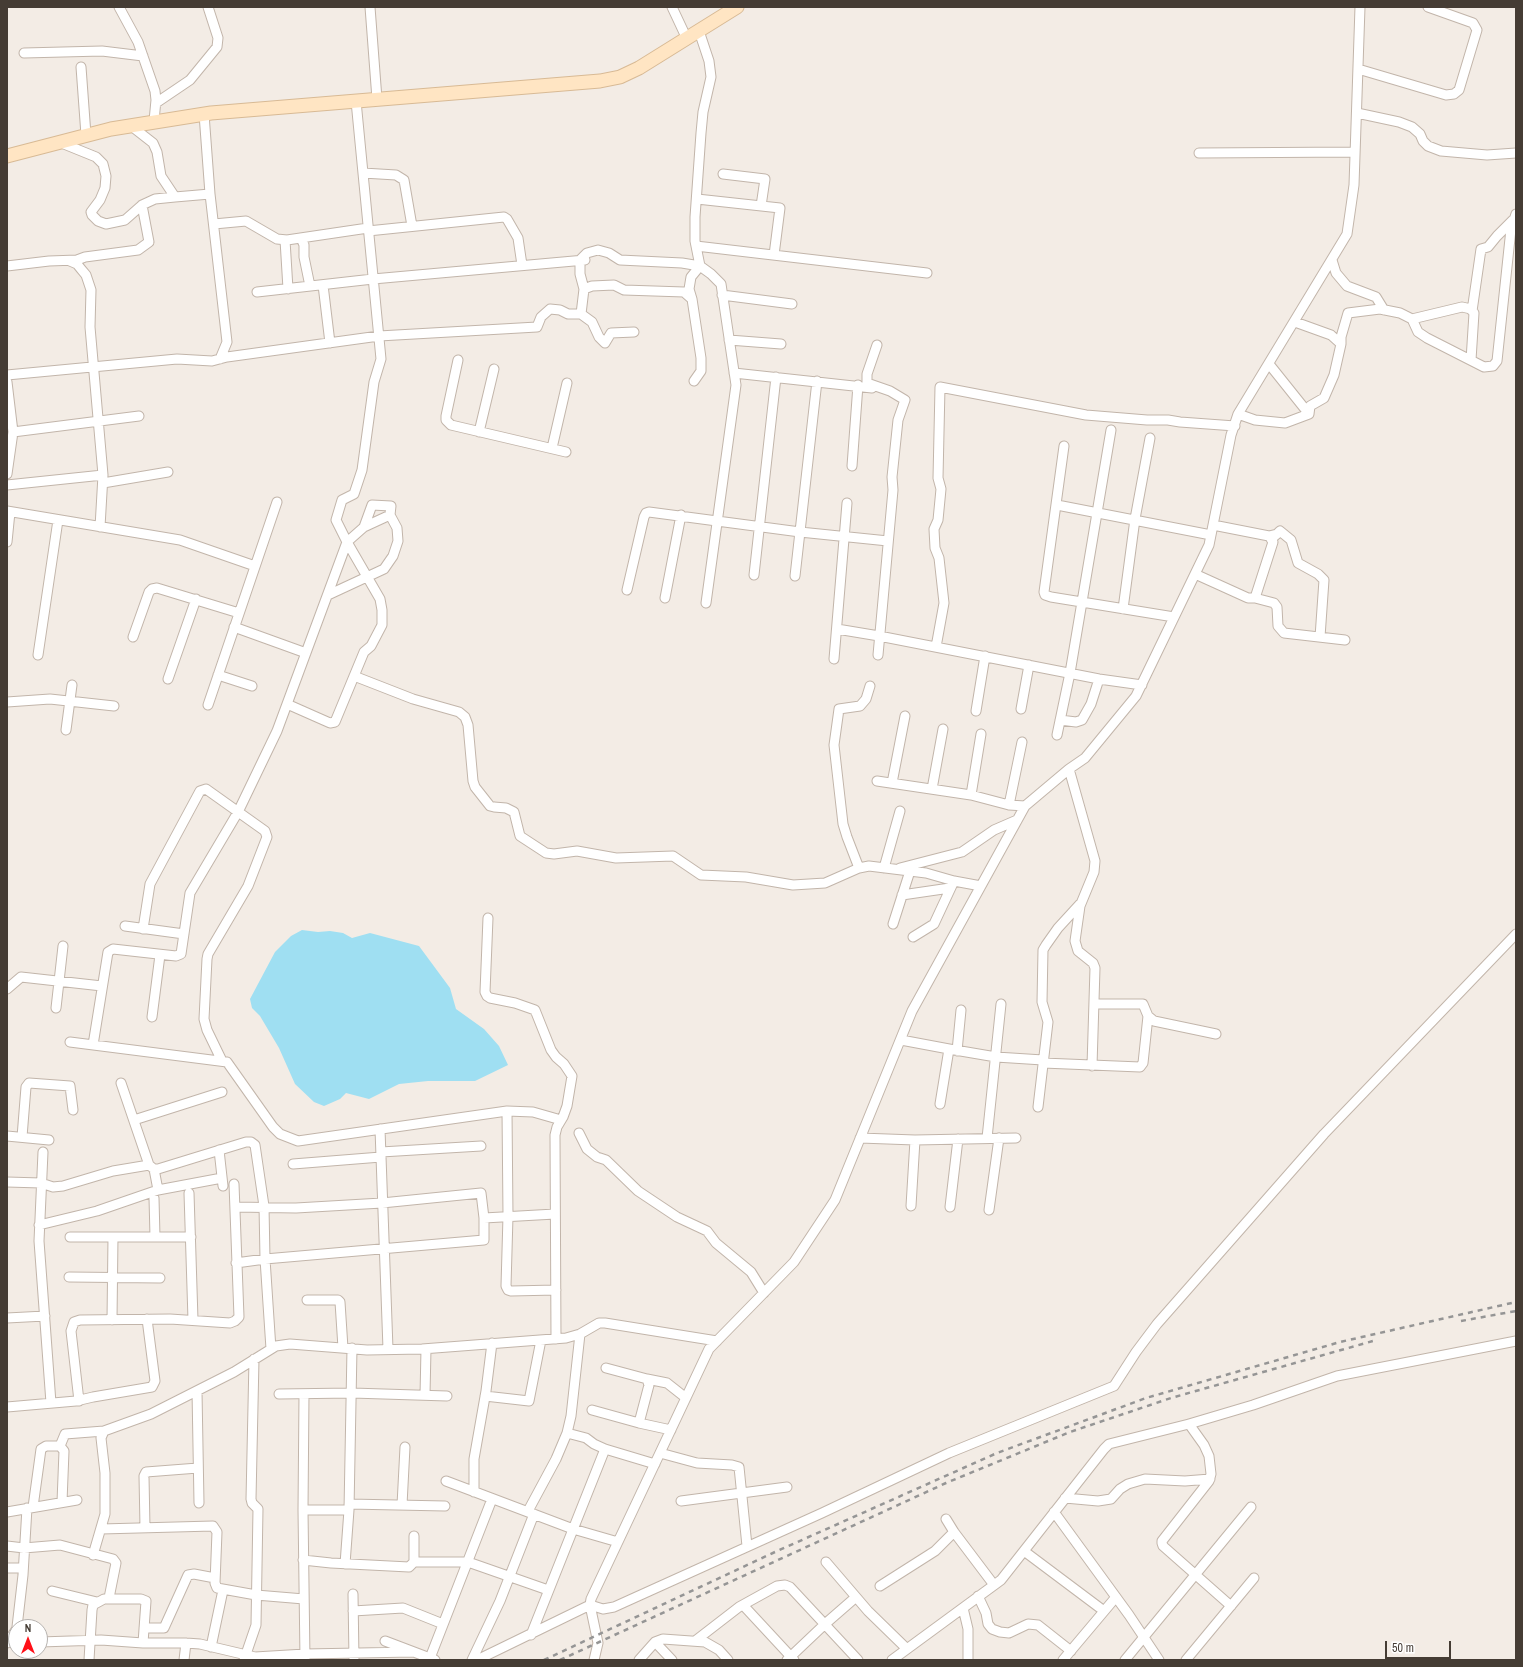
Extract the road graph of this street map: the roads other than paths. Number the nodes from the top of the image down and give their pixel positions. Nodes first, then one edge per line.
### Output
1 (119, 7) edge
2 (208, 7) edge
3 (370, 7) edge
4 (672, 7) edge
5 (737, 7) edge
6 (1360, 7) edge
7 (1428, 7) edge
8 (699, 31) junction
9 (687, 39) junction
10 (24, 53) dead end
11 (143, 56) junction
12 (81, 67) dead end
13 (1358, 69) junction
14 (377, 99) junction
15 (356, 101) junction
16 (156, 103) junction
17 (1357, 113) junction
18 (204, 114) junction
19 (154, 121) junction
20 (130, 125) junction
21 (86, 135) junction
22 (59, 142) junction
23 (1356, 152) junction
24 (1199, 153) dead end
25 (1516, 153) edge
26 (7, 156) edge
27 (363, 173) junction
28 (723, 174) dead end
29 (210, 194) junction
30 (176, 197) junction
31 (697, 199) junction
32 (142, 205) junction
33 (761, 206) junction
34 (1515, 216) edge
35 (214, 224) junction
36 (412, 226) junction
37 (368, 229) junction
38 (301, 238) junction
39 (285, 240) junction
40 (696, 246) junction
41 (774, 255) junction
42 (583, 260) junction
43 (1332, 260) junction
44 (70, 261) junction
45 (522, 265) junction
46 (7, 266) edge
47 (700, 266) junction
48 (927, 273) dead end
49 (373, 279) junction
50 (323, 285) junction
51 (310, 286) junction
52 (288, 289) junction
53 (584, 289) junction
54 (257, 292) dead end
55 (722, 295) junction
56 (692, 299) junction
57 (792, 304) dead end
58 (1384, 310) junction
59 (1472, 311) junction
60 (581, 314) junction
61 (1412, 319) junction
62 (1295, 322) junction
63 (634, 332) dead end
64 (379, 336) junction
65 (729, 340) junction
66 (330, 343) junction
67 (781, 344) dead end
68 (877, 344) dead end
69 (1341, 344) junction
70 (220, 359) junction
71 (458, 360) dead end
72 (1471, 360) junction
73 (1269, 364) junction
74 (94, 367) junction
75 (494, 369) dead end
76 (734, 373) junction
77 (7, 375) edge
78 (776, 377) junction
79 (694, 381) dead end
80 (816, 381) junction
81 (7, 382) edge
82 (567, 384) dead end
83 (858, 385) junction
84 (890, 391) junction
85 (1238, 414) junction
86 (1308, 414) junction
87 (139, 416) dead end
88 (98, 422) junction
89 (1235, 426) junction
90 (1111, 430) dead end
91 (12, 432) junction
92 (479, 432) junction
93 (1150, 438) dead end
94 (1064, 446) dead end
95 (552, 448) junction
96 (566, 452) dead end
97 (852, 466) dead end
98 (168, 472) dead end
99 (7, 474) edge
100 (103, 479) junction
101 (7, 485) edge
102 (277, 502) dead end
103 (848, 503) dead end
104 (1057, 504) junction
105 (9, 512) edge
106 (1096, 512) junction
107 (390, 515) junction
108 (681, 515) junction
109 (1135, 519) junction
110 (58, 520) junction
111 (718, 521) junction
112 (1213, 525) junction
113 (760, 526) junction
114 (100, 527) junction
115 (364, 527) junction
116 (800, 532) junction
117 (1277, 534) junction
118 (1211, 535) junction
119 (844, 536) junction
120 (888, 541) junction
121 (7, 542) edge
122 (347, 542) junction
123 (255, 566) junction
124 (1195, 574) junction
125 (754, 576) dead end
126 (795, 576) dead end
127 (368, 577) junction
128 (627, 590) dead end
129 (328, 595) junction
130 (665, 598) dead end
131 (1255, 598) junction
132 (196, 600) junction
133 (1082, 601) junction
134 (706, 603) dead end
135 (1123, 609) junction
136 (239, 613) junction
137 (1174, 617) junction
138 (234, 627) junction
139 (837, 629) junction
140 (880, 636) junction
141 (133, 637) dead end
142 (1320, 637) junction
143 (1345, 640) dead end
144 (936, 647) junction
145 (306, 653) junction
146 (38, 655) dead end
147 (878, 655) dead end
148 (985, 656) junction
149 (834, 659) dead end
150 (1029, 665) junction
151 (1070, 673) junction
152 (218, 675) junction
153 (354, 676) junction
154 (168, 679) dead end
155 (1099, 679) junction
156 (1142, 684) junction
157 (72, 685) dead end
158 (252, 686) dead end
159 (870, 686) dead end
160 (70, 700) junction
161 (7, 702) edge
162 (287, 704) junction
163 (208, 705) dead end
164 (114, 706) dead end
165 (1021, 709) dead end
166 (976, 711) dead end
167 (905, 716) dead end
168 (1060, 720) junction
169 (943, 729) dead end
170 (66, 730) dead end
171 (981, 734) dead end
172 (1057, 735) dead end
173 (1022, 742) dead end
174 (1069, 769) junction
175 (877, 781) dead end
176 (892, 783) junction
177 (932, 789) junction
178 (972, 795) junction
179 (1009, 804) junction
180 (1026, 806) junction
181 (900, 811) dead end
182 (238, 812) junction
183 (1017, 820) junction
184 (859, 868) junction
185 (884, 868) junction
186 (895, 869) junction
187 (910, 871) junction
188 (952, 885) junction
189 (981, 886) junction
190 (902, 895) junction
191 (1080, 904) junction
192 (488, 918) dead end
193 (893, 924) dead end
194 (125, 926) dead end
195 (143, 929) junction
196 (184, 934) junction
197 (1516, 934) edge
198 (913, 937) dead end
199 (63, 946) dead end
200 (160, 954) junction
201 (59, 982) junction
202 (102, 986) junction
203 (7, 989) edge
204 (1001, 1004) dead end
205 (1094, 1004) junction
206 (56, 1008) dead end
207 (961, 1010) dead end
208 (1148, 1016) junction
209 (152, 1017) dead end
210 (1216, 1034) dead end
211 (901, 1040) junction
212 (70, 1042) dead end
213 (93, 1045) junction
214 (953, 1050) junction
215 (996, 1056) junction
216 (222, 1061) junction
217 (1043, 1062) junction
218 (1092, 1066) junction
219 (122, 1084) dead end
220 (222, 1092) dead end
221 (940, 1104) dead end
222 (1038, 1107) dead end
223 (73, 1110) dead end
224 (507, 1111) junction
225 (134, 1120) junction
226 (561, 1120) junction
227 (380, 1129) junction
228 (578, 1133) dead end
229 (7, 1136) edge
230 (22, 1137) junction
231 (860, 1138) junction
232 (986, 1138) junction
233 (999, 1138) junction
234 (1016, 1138) dead end
235 (958, 1139) junction
236 (49, 1140) dead end
237 (915, 1140) junction
238 (481, 1146) dead end
239 (219, 1150) junction
240 (43, 1152) dead end
241 (381, 1155) junction
242 (293, 1164) dead end
243 (152, 1167) junction
244 (7, 1182) edge
245 (41, 1183) junction
246 (234, 1184) dead end
247 (158, 1190) junction
248 (190, 1193) dead end
249 (154, 1198) dead end
250 (382, 1203) junction
251 (235, 1206) junction
252 (264, 1206) junction
253 (911, 1206) dead end
254 (950, 1207) dead end
255 (989, 1210) dead end
256 (555, 1214) junction
257 (508, 1216) junction
258 (484, 1218) junction
259 (39, 1224) junction
260 (191, 1236) junction
261 (70, 1237) dead end
262 (113, 1237) junction
263 (155, 1237) junction
264 (385, 1248) junction
265 (265, 1259) junction
266 (236, 1264) junction
267 (69, 1277) dead end
268 (112, 1278) junction
269 (160, 1278) dead end
270 (556, 1290) junction
271 (764, 1293) junction
272 (307, 1300) dead end
273 (44, 1316) junction
274 (7, 1318) edge
275 (147, 1319) junction
276 (112, 1320) junction
277 (193, 1320) junction
278 (580, 1334) junction
279 (556, 1339) junction
280 (541, 1340) junction
281 (718, 1341) junction
282 (1516, 1342) edge
283 (492, 1343) junction
284 (348, 1348) junction
285 (271, 1349) junction
286 (388, 1349) junction
287 (426, 1349) junction
288 (254, 1359) junction
289 (606, 1368) dead end
290 (647, 1379) junction
291 (197, 1391) junction
292 (352, 1393) junction
293 (279, 1394) dead end
294 (304, 1394) junction
295 (425, 1395) junction
296 (447, 1396) dead end
297 (485, 1396) junction
298 (686, 1398) junction
299 (79, 1401) junction
300 (51, 1403) junction
301 (7, 1407) edge
302 (592, 1410) dead end
303 (639, 1423) junction
304 (1189, 1424) junction
305 (671, 1430) junction
306 (104, 1431) junction
307 (567, 1433) junction
308 (60, 1446) junction
309 (405, 1447) dead end
310 (605, 1449) junction
311 (660, 1453) junction
312 (655, 1464) junction
313 (198, 1468) junction
314 (1210, 1479) junction
315 (446, 1481) dead end
316 (787, 1487) dead end
317 (474, 1492) junction
318 (741, 1494) junction
319 (1065, 1498) junction
320 (492, 1499) junction
321 (77, 1500) dead end
322 (681, 1501) dead end
323 (62, 1502) junction
324 (199, 1503) dead end
325 (402, 1505) junction
326 (445, 1506) dead end
327 (349, 1507) junction
328 (1251, 1507) dead end
329 (30, 1508) junction
330 (303, 1510) junction
331 (7, 1512) edge
332 (1054, 1512) junction
333 (531, 1513) junction
334 (946, 1519) dead end
335 (145, 1528) junction
336 (572, 1528) junction
337 (101, 1529) junction
338 (954, 1532) junction
339 (414, 1536) dead end
340 (618, 1542) junction
341 (7, 1546) edge
342 (747, 1546) junction
343 (24, 1548) junction
344 (1024, 1551) junction
345 (93, 1555) junction
346 (303, 1560) junction
347 (414, 1562) junction
348 (468, 1562) junction
349 (826, 1562) dead end
350 (345, 1564) junction
351 (7, 1568) edge
352 (23, 1568) junction
353 (1195, 1575) junction
354 (509, 1577) junction
355 (215, 1578) junction
356 (1254, 1578) dead end
357 (994, 1585) junction
358 (880, 1586) dead end
359 (223, 1590) junction
360 (548, 1590) junction
361 (52, 1591) dead end
362 (353, 1594) dead end
363 (256, 1595) junction
364 (978, 1596) junction
365 (856, 1597) junction
366 (1116, 1597) junction
367 (109, 1598) junction
368 (304, 1599) junction
369 (98, 1602) junction
370 (590, 1605) junction
371 (743, 1605) junction
372 (1231, 1606) junction
373 (962, 1608) junction
374 (353, 1611) junction
375 (1104, 1611) junction
376 (18, 1619) edge
377 (443, 1624) junction
378 (825, 1624) junction
379 (144, 1628) junction
380 (531, 1635) junction
381 (1143, 1638) junction
382 (91, 1641) junction
383 (385, 1641) dead end
384 (696, 1641) junction
385 (48, 1642) edge
386 (143, 1642) junction
387 (655, 1642) junction
388 (186, 1643) junction
389 (210, 1647) junction
390 (907, 1649) junction
391 (1071, 1651) junction
392 (413, 1652) junction
393 (354, 1656) edge
394 (245, 1657) edge
395 (305, 1657) edge
396 (433, 1659) edge
397 (791, 1659) edge
398 (89, 1660) edge
399 (184, 1660) edge
400 (472, 1660) edge
401 (477, 1660) edge
402 (594, 1660) edge
403 (639, 1660) edge
404 (672, 1660) edge
405 (728, 1660) edge
406 (858, 1660) edge
407 (892, 1660) edge
408 (968, 1660) edge
409 (1063, 1660) edge
410 (1125, 1660) edge
411 (1159, 1660) edge
412 (1186, 1660) edge

1 - 11 street
2 - 16 street
3 - 14 street
4 - 9 street
5 - 8 street
6 - 13 street
7 - 13 street
8 - 9 street
8 - 31 street
9 - 14 street
10 - 11 street
11 - 16 street
12 - 21 street
13 - 17 street
14 - 15 street
15 - 18 street
15 - 27 street
16 - 19 street
17 - 23 street
17 - 25 street
18 - 19 street
18 - 29 street
19 - 20 street
20 - 21 street
20 - 30 street
21 - 22 street
22 - 26 street
22 - 32 street
23 - 24 street
23 - 43 street
27 - 36 street
27 - 37 street
28 - 33 street
29 - 30 street
29 - 35 street
30 - 32 street
31 - 33 street
31 - 40 street
32 - 44 street
33 - 41 street
34 - 59 street
34 - 72 street
35 - 39 street
35 - 70 street
36 - 37 street
36 - 45 street
37 - 38 street
37 - 49 street
38 - 39 street
38 - 51 street
39 - 52 street
40 - 41 street
40 - 47 street
41 - 48 street
42 - 45 street
42 - 47 street
42 - 53 street
43 - 58 street
43 - 62 street
44 - 46 street
44 - 74 street
45 - 49 street
47 - 55 street
47 - 56 street
49 - 50 street
49 - 64 street
50 - 51 street
50 - 66 street
51 - 52 street
52 - 54 street
53 - 56 street
53 - 60 street
55 - 57 street
55 - 65 street
56 - 79 street
58 - 61 street
58 - 69 street
59 - 61 street
59 - 72 street
60 - 63 street
60 - 64 street
61 - 72 street
62 - 69 street
62 - 73 street
64 - 66 street
64 - 122 street
65 - 67 street
65 - 76 street
66 - 70 street
68 - 84 street
69 - 86 street
70 - 74 street
71 - 92 street
73 - 85 street
73 - 86 street
74 - 77 street
74 - 88 street
75 - 92 street
76 - 78 street
76 - 111 street
78 - 80 street
78 - 113 street
80 - 83 street
80 - 116 street
81 - 91 street
82 - 95 street
83 - 84 street
83 - 97 street
84 - 120 street
85 - 86 street
85 - 89 street
87 - 88 street
88 - 91 street
88 - 100 street
89 - 112 street
89 - 144 street
90 - 106 street
91 - 99 street
92 - 95 street
93 - 109 street
94 - 104 street
95 - 96 street
98 - 100 street
100 - 101 street
100 - 114 street
102 - 123 street
103 - 119 street
104 - 106 street
104 - 133 street
105 - 110 street
105 - 121 street
106 - 109 street
106 - 133 street
107 - 115 street
107 - 115 street
107 - 127 street
108 - 111 street
108 - 128 street
108 - 130 street
109 - 118 street
109 - 135 street
110 - 114 street
110 - 146 street
111 - 113 street
111 - 134 street
112 - 117 street
112 - 118 street
113 - 116 street
113 - 125 street
114 - 123 street
115 - 122 street
116 - 119 street
116 - 126 street
117 - 131 street
117 - 142 street
118 - 124 street
119 - 120 street
119 - 139 street
120 - 140 street
122 - 127 street
122 - 129 street
123 - 136 street
124 - 131 street
124 - 137 street
127 - 129 street
127 - 153 street
129 - 145 street
131 - 142 street
132 - 136 street
132 - 141 street
132 - 154 street
133 - 135 street
133 - 151 street
135 - 137 street
136 - 138 street
137 - 156 street
138 - 145 street
138 - 152 street
139 - 140 street
139 - 149 street
140 - 144 street
140 - 147 street
142 - 143 street
144 - 148 street
145 - 162 street
148 - 150 street
148 - 166 street
150 - 151 street
150 - 165 street
151 - 155 street
151 - 168 street
152 - 158 street
152 - 163 street
153 - 162 street
153 - 184 street
155 - 156 street
155 - 168 street
156 - 174 street
157 - 160 street
159 - 184 street
160 - 161 street
160 - 164 street
160 - 170 street
162 - 182 street
167 - 176 street
168 - 172 street
169 - 177 street
171 - 178 street
173 - 179 street
174 - 180 street
174 - 191 street
175 - 176 street
176 - 177 street
177 - 178 street
178 - 179 street
179 - 180 street
180 - 183 street
181 - 185 street
182 - 195 street
182 - 196 street
182 - 216 street
183 - 186 street
183 - 189 street
184 - 185 street
185 - 186 street
186 - 187 street
187 - 188 street
187 - 190 street
188 - 189 street
188 - 190 street
188 - 198 street
189 - 211 street
190 - 193 street
191 - 205 street
191 - 217 street
192 - 226 street
194 - 195 street
195 - 196 street
196 - 200 street
197 - 342 street
199 - 201 street
200 - 202 street
200 - 209 street
201 - 202 street
201 - 203 street
201 - 206 street
202 - 213 street
204 - 215 street
205 - 208 street
205 - 218 street
207 - 214 street
208 - 210 street
208 - 218 street
211 - 214 street
211 - 231 street
212 - 213 street
213 - 216 street
214 - 215 street
214 - 221 street
215 - 217 street
215 - 232 street
216 - 227 street
217 - 218 street
217 - 222 street
219 - 225 street
220 - 225 street
223 - 230 street
224 - 226 street
224 - 227 street
224 - 257 street
225 - 243 street
226 - 256 street
227 - 241 street
228 - 271 street
229 - 230 street
230 - 236 street
231 - 237 street
231 - 271 street
232 - 233 street
232 - 235 street
233 - 234 street
233 - 255 street
235 - 237 street
235 - 254 street
237 - 253 street
238 - 241 street
239 - 243 street
239 - 247 street
239 - 252 street
240 - 245 street
241 - 242 street
241 - 250 street
243 - 245 street
243 - 247 street
244 - 245 street
245 - 259 street
246 - 251 street
247 - 259 street
248 - 260 street
249 - 263 street
250 - 252 street
250 - 258 street
250 - 264 street
251 - 252 street
251 - 266 street
252 - 265 street
256 - 257 street
256 - 270 street
257 - 258 street
257 - 270 street
258 - 264 street
259 - 273 street
260 - 263 street
260 - 277 street
261 - 262 street
262 - 263 street
262 - 268 street
264 - 265 street
264 - 286 street
265 - 266 street
265 - 285 street
266 - 277 street
267 - 268 street
268 - 269 street
268 - 276 street
270 - 279 street
271 - 281 street
272 - 284 street
273 - 274 street
273 - 300 street
275 - 276 street
275 - 277 street
275 - 299 street
276 - 299 street
278 - 279 street
278 - 281 street
278 - 307 street
279 - 280 street
280 - 283 street
280 - 297 street
281 - 298 street
282 - 304 street
283 - 287 street
283 - 297 street
284 - 285 street
284 - 286 street
284 - 292 street
285 - 288 street
286 - 287 street
287 - 295 street
288 - 291 street
288 - 363 street
289 - 290 street
290 - 298 street
290 - 303 street
291 - 306 street
291 - 313 street
292 - 294 street
292 - 295 street
292 - 327 street
293 - 294 street
294 - 330 street
295 - 296 street
297 - 317 street
298 - 305 street
299 - 300 street
300 - 301 street
302 - 303 street
303 - 305 street
304 - 314 street
304 - 319 street
305 - 311 street
306 - 308 street
306 - 337 street
307 - 310 street
307 - 333 street
308 - 323 street
308 - 329 street
309 - 325 street
310 - 312 street
310 - 336 street
311 - 312 street
311 - 318 street
312 - 340 street
313 - 324 street
313 - 335 street
314 - 319 street
314 - 353 street
315 - 317 street
316 - 318 street
317 - 320 street
318 - 322 street
318 - 342 street
319 - 332 street
320 - 333 street
320 - 348 street
321 - 323 street
323 - 329 street
325 - 326 street
325 - 327 street
327 - 330 street
327 - 350 street
328 - 353 street
329 - 331 street
329 - 343 street
330 - 346 street
332 - 344 street
332 - 366 street
333 - 336 street
333 - 354 street
334 - 338 street
335 - 337 street
335 - 355 street
336 - 340 street
336 - 360 street
337 - 345 street
338 - 357 street
338 - 358 street
339 - 347 street
340 - 370 street
341 - 343 street
342 - 370 street
343 - 345 street
343 - 352 street
344 - 357 street
344 - 375 street
345 - 367 street
346 - 350 street
346 - 368 street
347 - 348 street
347 - 350 street
348 - 354 street
348 - 377 street
349 - 365 street
351 - 352 street
352 - 376 street
353 - 372 street
353 - 381 street
354 - 360 street
354 - 400 street
355 - 359 street
355 - 379 street
356 - 372 street
357 - 364 street
359 - 363 street
359 - 389 street
360 - 380 street
361 - 369 street
362 - 374 street
363 - 368 street
363 - 394 street
364 - 373 street
364 - 391 street
365 - 378 street
365 - 390 street
366 - 375 street
366 - 381 street
367 - 369 street
367 - 379 street
368 - 395 street
369 - 382 street
370 - 380 street
370 - 402 street
371 - 378 street
371 - 384 street
371 - 397 street
372 - 412 street
373 - 390 street
373 - 408 street
374 - 377 street
374 - 393 street
375 - 391 street
377 - 396 street
378 - 397 street
378 - 406 street
379 - 386 street
380 - 401 street
381 - 410 street
381 - 411 street
382 - 385 street
382 - 386 street
382 - 398 street
383 - 392 street
384 - 387 street
384 - 405 street
386 - 388 street
387 - 403 street
387 - 404 street
388 - 389 street
388 - 399 street
389 - 394 street
390 - 407 street
391 - 409 street
392 - 393 street
392 - 396 street
393 - 395 street
394 - 395 street

